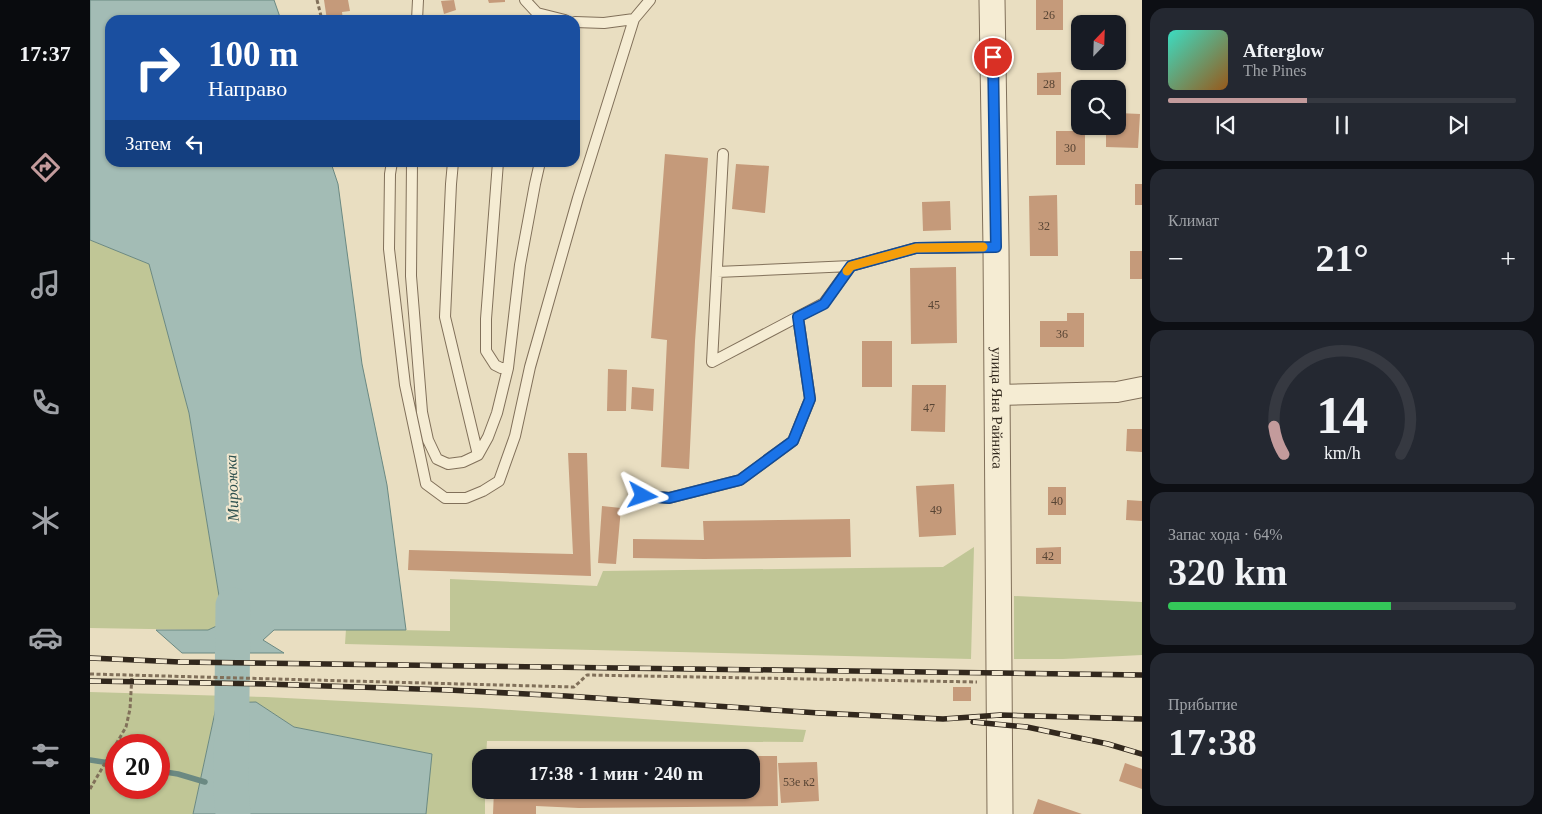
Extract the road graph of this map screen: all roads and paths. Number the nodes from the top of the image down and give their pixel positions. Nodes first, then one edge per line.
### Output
1 (317, 0) edge
2 (418, 0) edge
3 (525, 0) edge
4 (650, 0) edge
5 (992, 0) edge
6 (321, 15) edge
7 (417, 15) edge
8 (545, 15) edge
9 (634, 19) junction
10 (580, 22) edge
11 (723, 154) dead end
12 (391, 167) edge
13 (412, 167) edge
14 (453, 167) edge
15 (498, 167) edge
16 (539, 167) edge
17 (996, 247) junction
18 (851, 266) junction
19 (717, 272) junction
20 (798, 317) junction
21 (508, 368) junction
22 (1142, 386) edge
23 (997, 395) junction
24 (478, 454) junction
25 (643, 496) dead end
26 (90, 674) edge
27 (132, 675) junction
28 (981, 682) dead end
29 (90, 789) edge
30 (1000, 814) edge

1 - 6 path
2 - 7 lane
3 - 8 lane
4 - 9 lane
5 - 17 street, улица Яна Райниса
9 - 10 lane
9 - 12 lane
11 - 19 lane
13 - 24 lane
14 - 24 lane
15 - 21 lane
16 - 21 lane
17 - 18 lane
17 - 23 street, улица Яна Райниса
18 - 19 lane
18 - 20 lane
19 - 20 lane
20 - 25 lane
21 - 24 lane
22 - 23 street
23 - 30 street, улица Яна Райниса
26 - 27 path
27 - 28 path
27 - 29 path

